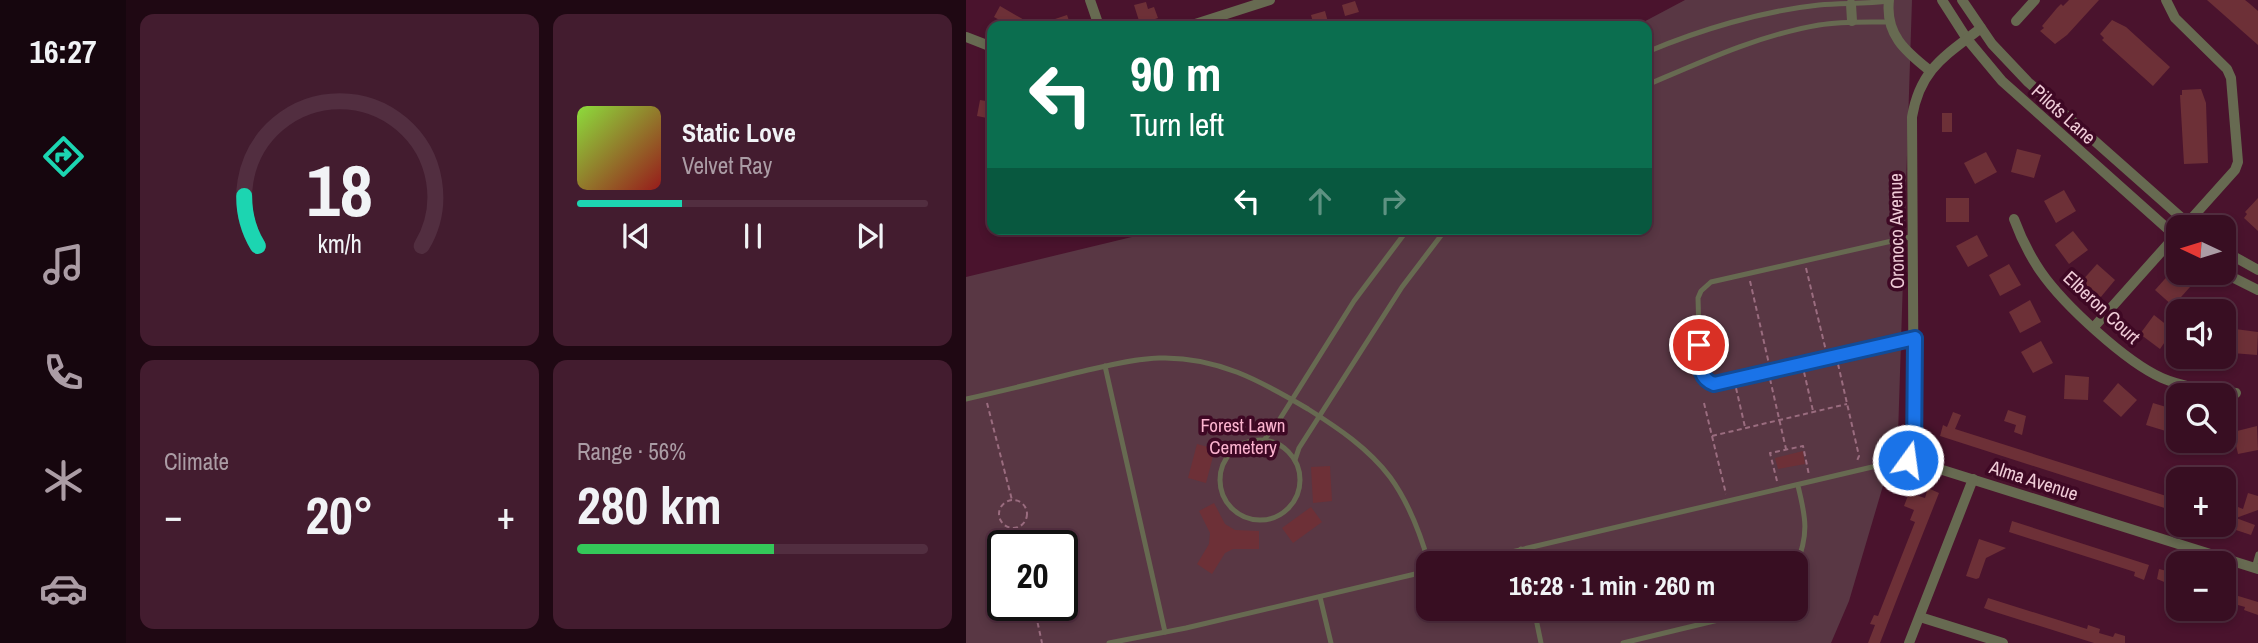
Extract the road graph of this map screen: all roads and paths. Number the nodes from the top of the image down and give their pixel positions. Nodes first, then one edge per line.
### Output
1 (1090, 0) edge
2 (1889, 0) edge
3 (1942, 0) edge
4 (1962, 0) edge
5 (2035, 0) edge
6 (2166, 0) edge
7 (1266, 1) edge
8 (1851, 4) junction
9 (1097, 21) edge
10 (1204, 21) edge
11 (1853, 21) junction
12 (2016, 21) dead end
13 (1889, 22) junction
14 (1981, 29) junction
15 (966, 37) edge
16 (1967, 39) junction
17 (987, 45) edge
18 (1652, 50) edge
19 (1929, 70) junction
20 (1652, 83) edge
21 (2088, 134) junction
22 (2076, 148) junction
23 (2176, 215) edge
24 (2197, 215) edge
25 (2014, 219) dead end
26 (2166, 226) edge
27 (1404, 235) edge
28 (1441, 235) edge
29 (1914, 236) junction
30 (2166, 249) edge
31 (2236, 258) edge
32 (1805, 261) junction
33 (2258, 270) edge
34 (1749, 274) junction
35 (2236, 279) edge
36 (2258, 290) edge
37 (2094, 327) junction
38 (1915, 338) junction
39 (1836, 356) junction
40 (1828, 359) junction
41 (1802, 365) junction
42 (1105, 366) junction
43 (1770, 372) junction
44 (1734, 381) junction
45 (2179, 383) edge
46 (985, 395) junction
47 (966, 399) edge
48 (1292, 400) junction
49 (1704, 402) dead end
50 (1847, 404) junction
51 (1814, 412) junction
52 (1319, 416) junction
53 (1779, 420) junction
54 (1745, 428) junction
55 (1712, 436) junction
56 (1264, 439) junction
57 (1786, 450) junction
58 (1295, 460) junction
59 (1914, 461) junction
60 (1850, 473) junction
61 (1973, 479) junction
62 (1812, 482) junction
63 (1798, 485) junction
64 (1779, 490) junction
65 (1012, 500) junction
66 (1728, 501) junction
67 (1017, 527) junction
68 (1018, 530) edge
69 (1521, 549) joint
70 (1425, 551) edge
71 (1513, 551) edge
72 (1802, 551) edge
73 (2258, 554) edge
74 (2256, 569) edge
75 (1416, 574) edge
76 (1320, 597) junction
77 (1920, 617) junction
78 (1037, 621) edge
79 (1536, 621) edge
80 (1715, 621) edge
81 (1165, 632) junction
82 (1042, 643) edge
83 (1109, 643) edge
84 (1331, 643) edge
85 (1541, 643) edge
86 (1623, 643) edge
87 (1909, 643) edge
88 (2004, 643) edge

1 - 9 street
2 - 8 lane
2 - 13 street
3 - 16 street, Pilots Lane
4 - 14 street, Pilots Lane
5 - 12 street
6 - 24 street
7 - 10 street
8 - 11 street
8 - 18 lane
11 - 13 lane
11 - 20 lane
13 - 19 street
14 - 16 street, Oronoco Avenue
14 - 21 street, Pilots Lane
15 - 17 street
16 - 19 street, Oronoco Avenue
16 - 22 street, Pilots Lane
19 - 29 street, Oronoco Avenue
21 - 22 street
21 - 23 street, Pilots Lane
22 - 26 street, Pilots Lane
25 - 37 street, Elberon Court
27 - 48 lane
28 - 52 lane
29 - 32 lane
29 - 38 street, Oronoco Avenue
30 - 37 street
31 - 33 street
32 - 34 lane
32 - 40 path
34 - 43 path
34 - 44 lane
35 - 36 street
37 - 45 street, Elberon Court
38 - 39 lane
38 - 59 street, Oronoco Avenue
39 - 40 lane
39 - 50 path
40 - 41 lane
41 - 43 lane
41 - 51 path
42 - 46 lane
42 - 48 lane
42 - 81 lane
43 - 44 lane
43 - 53 path
44 - 54 path
46 - 47 lane
46 - 65 path
48 - 52 lane
48 - 56 lane
49 - 55 path
50 - 51 path
50 - 60 path
51 - 53 path
52 - 58 lane
52 - 70 lane
53 - 54 path
53 - 57 path
54 - 55 path
55 - 66 path
56 - 58 lane
56 - 58 lane
57 - 62 path
57 - 64 path
59 - 60 lane, Alma Avenue
59 - 61 street, Alma Avenue
60 - 62 lane, Alma Avenue
61 - 74 street, Alma Avenue
61 - 77 street
62 - 63 lane, Alma Avenue
63 - 64 lane, Alma Avenue
63 - 72 lane
64 - 66 lane, Alma Avenue
65 - 67 path
65 - 67 path
66 - 69 lane, Alma Avenue
67 - 68 path
69 - 71 lane, Alma Avenue
73 - 74 lane
75 - 76 lane
76 - 81 lane
76 - 84 lane
77 - 87 street
77 - 88 street
78 - 82 path
79 - 85 lane
80 - 86 lane
81 - 83 lane

